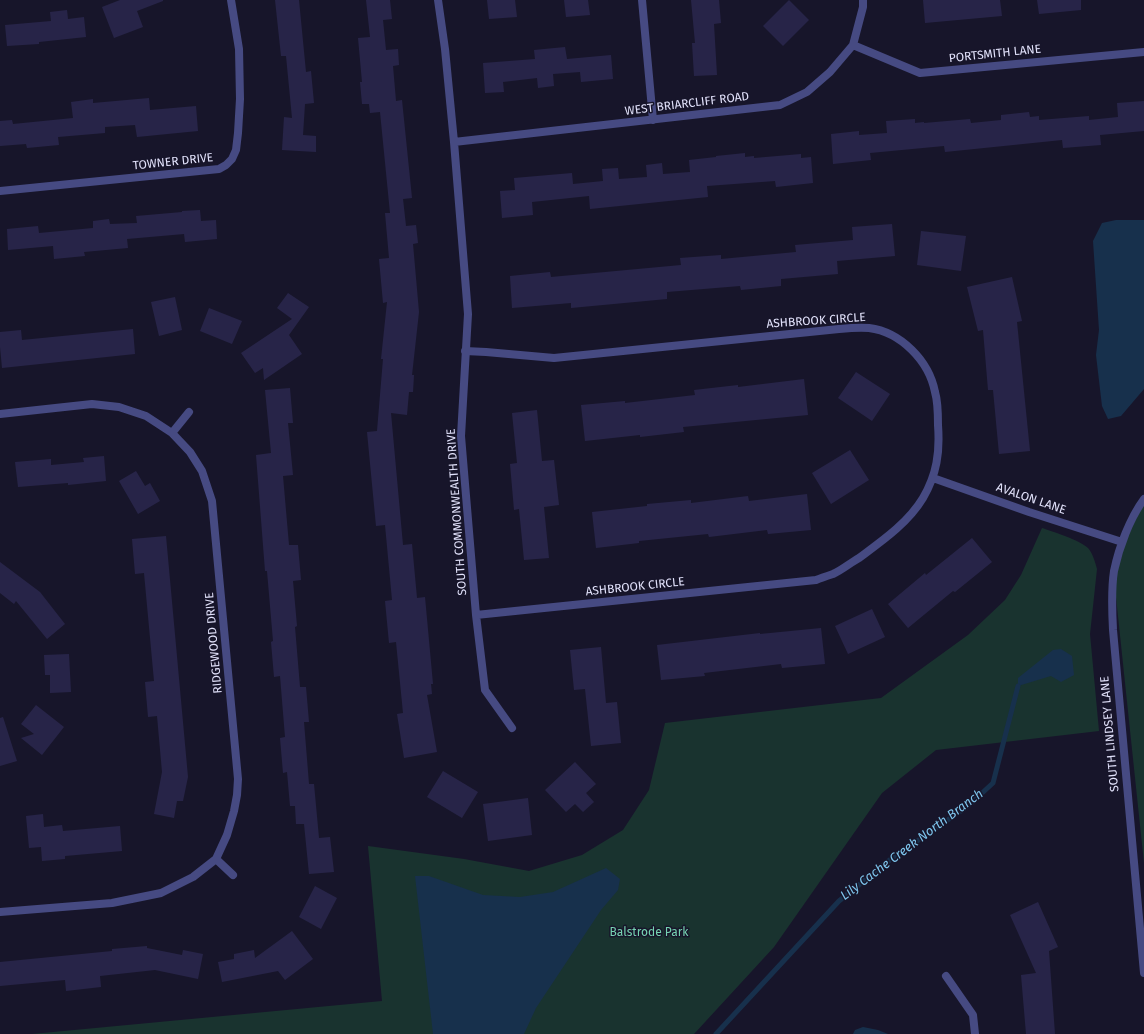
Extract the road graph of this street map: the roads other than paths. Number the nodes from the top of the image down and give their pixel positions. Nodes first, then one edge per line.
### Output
1 (231, 0) edge
2 (438, 0) edge
3 (642, 0) edge
4 (863, 0) edge
5 (854, 45) junction
6 (1144, 52) edge
7 (653, 120) junction
8 (454, 142) junction
9 (0, 191) edge
10 (465, 351) junction
11 (189, 412) dead end
12 (0, 414) edge
13 (172, 433) junction
14 (933, 478) junction
15 (1144, 499) edge
16 (1122, 542) junction
17 (476, 615) junction
18 (512, 728) dead end
19 (216, 859) junction
20 (233, 875) dead end
21 (0, 912) edge
22 (1144, 973) edge
23 (946, 976) dead end
24 (975, 1034) edge

1 - 9 street, TOWNER DRIVE
2 - 8 street, SOUTH COMMONWEALTH DRIVE
3 - 7 street
4 - 5 street, WEST BRIARCLIFF ROAD
5 - 6 street, PORTSMITH LANE
5 - 7 street, WEST BRIARCLIFF ROAD
7 - 8 street, WEST BRIARCLIFF ROAD
8 - 10 street, SOUTH COMMONWEALTH DRIVE
10 - 14 street, ASHBROOK CIRCLE
10 - 17 street, SOUTH COMMONWEALTH DRIVE
11 - 13 street
12 - 13 street, RIDGEWOOD DRIVE
13 - 19 street, RIDGEWOOD DRIVE
14 - 16 street, AVALON LANE
14 - 17 street, ASHBROOK CIRCLE
15 - 16 street, SOUTH LINDSEY LANE
16 - 22 street, SOUTH LINDSEY LANE
17 - 18 street, SOUTH COMMONWEALTH DRIVE
19 - 20 street
19 - 21 street, RIDGEWOOD DRIVE
23 - 24 street

